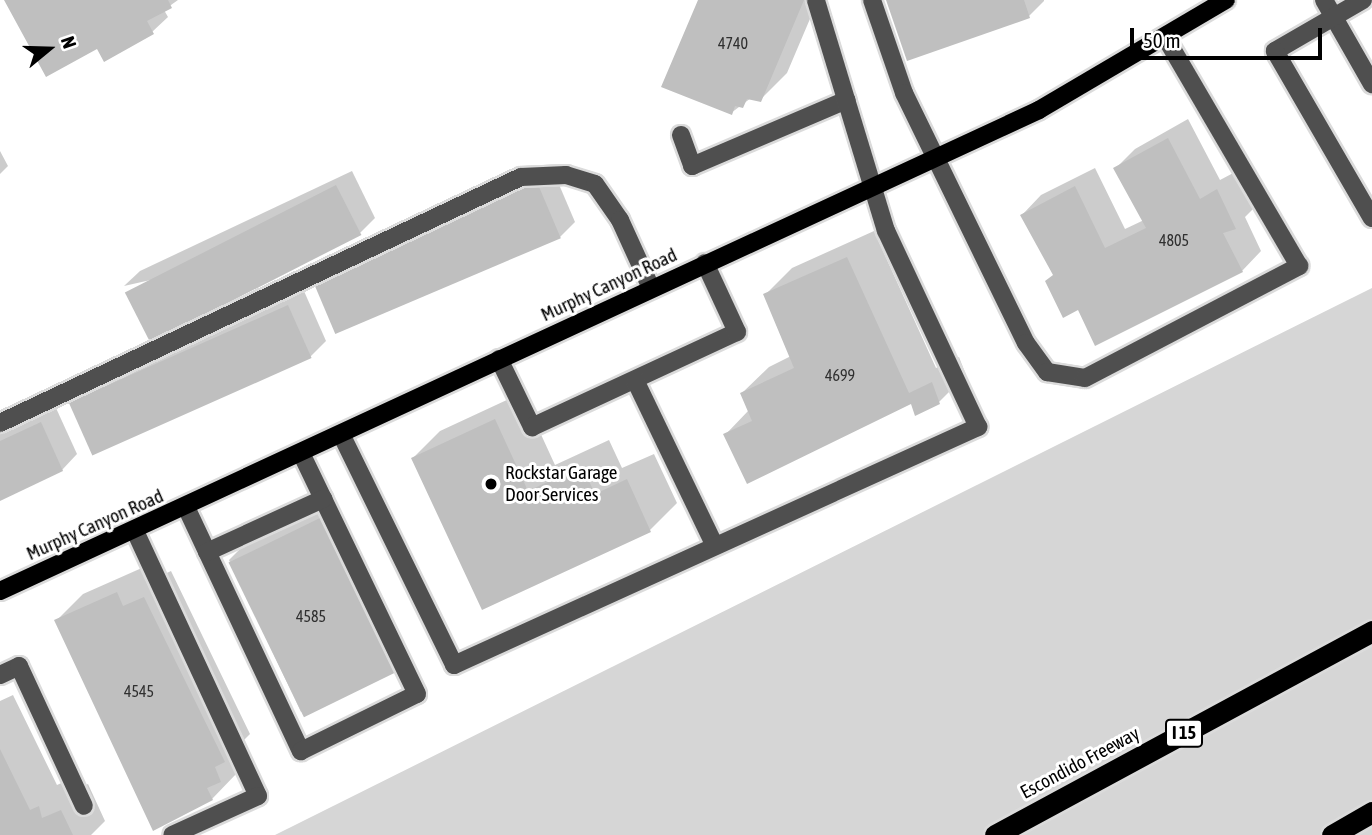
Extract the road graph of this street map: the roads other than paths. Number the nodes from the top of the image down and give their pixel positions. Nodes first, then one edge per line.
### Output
1 (816, 0) edge
2 (872, 0) edge
3 (1226, 0) edge
4 (1324, 0) edge
5 (1363, 0) edge
6 (1333, 17) junction
7 (1166, 38) junction
8 (1372, 84) edge
9 (847, 100) junction
10 (681, 135) dead end
11 (936, 156) junction
12 (873, 184) junction
13 (1372, 218) edge
14 (705, 262) junction
15 (651, 288) junction
16 (499, 359) junction
17 (635, 380) junction
18 (0, 423) edge
19 (341, 433) junction
20 (301, 453) junction
21 (323, 499) junction
22 (186, 507) junction
23 (135, 531) junction
24 (715, 546) junction
25 (207, 552) junction
26 (0, 591) edge
27 (1372, 631) edge
28 (0, 675) edge
29 (84, 806) dead end
30 (1372, 812) edge
31 (172, 835) edge
32 (995, 835) edge
33 (1332, 835) edge

1 - 9 lane
2 - 11 lane
3 - 7 main road, Murphy Canyon Road
4 - 6 lane
5 - 6 lane
6 - 8 lane
6 - 13 lane
7 - 11 main road, Murphy Canyon Road
7 - 11 lane
9 - 10 lane
9 - 12 lane
11 - 12 main road, Murphy Canyon Road
12 - 14 main road, Murphy Canyon Road
12 - 24 lane
14 - 15 main road, Murphy Canyon Road
14 - 17 lane
15 - 16 main road, Murphy Canyon Road
15 - 18 lane
16 - 17 lane
16 - 19 main road, Murphy Canyon Road
17 - 24 lane
19 - 20 main road, Murphy Canyon Road
19 - 24 lane
20 - 21 lane
20 - 22 main road, Murphy Canyon Road
21 - 25 lane
21 - 25 lane
22 - 23 main road, Murphy Canyon Road
22 - 25 lane
23 - 26 main road, Murphy Canyon Road
23 - 31 lane
27 - 32 highway, Escondido Freeway / I 15
28 - 29 lane
30 - 33 highway

